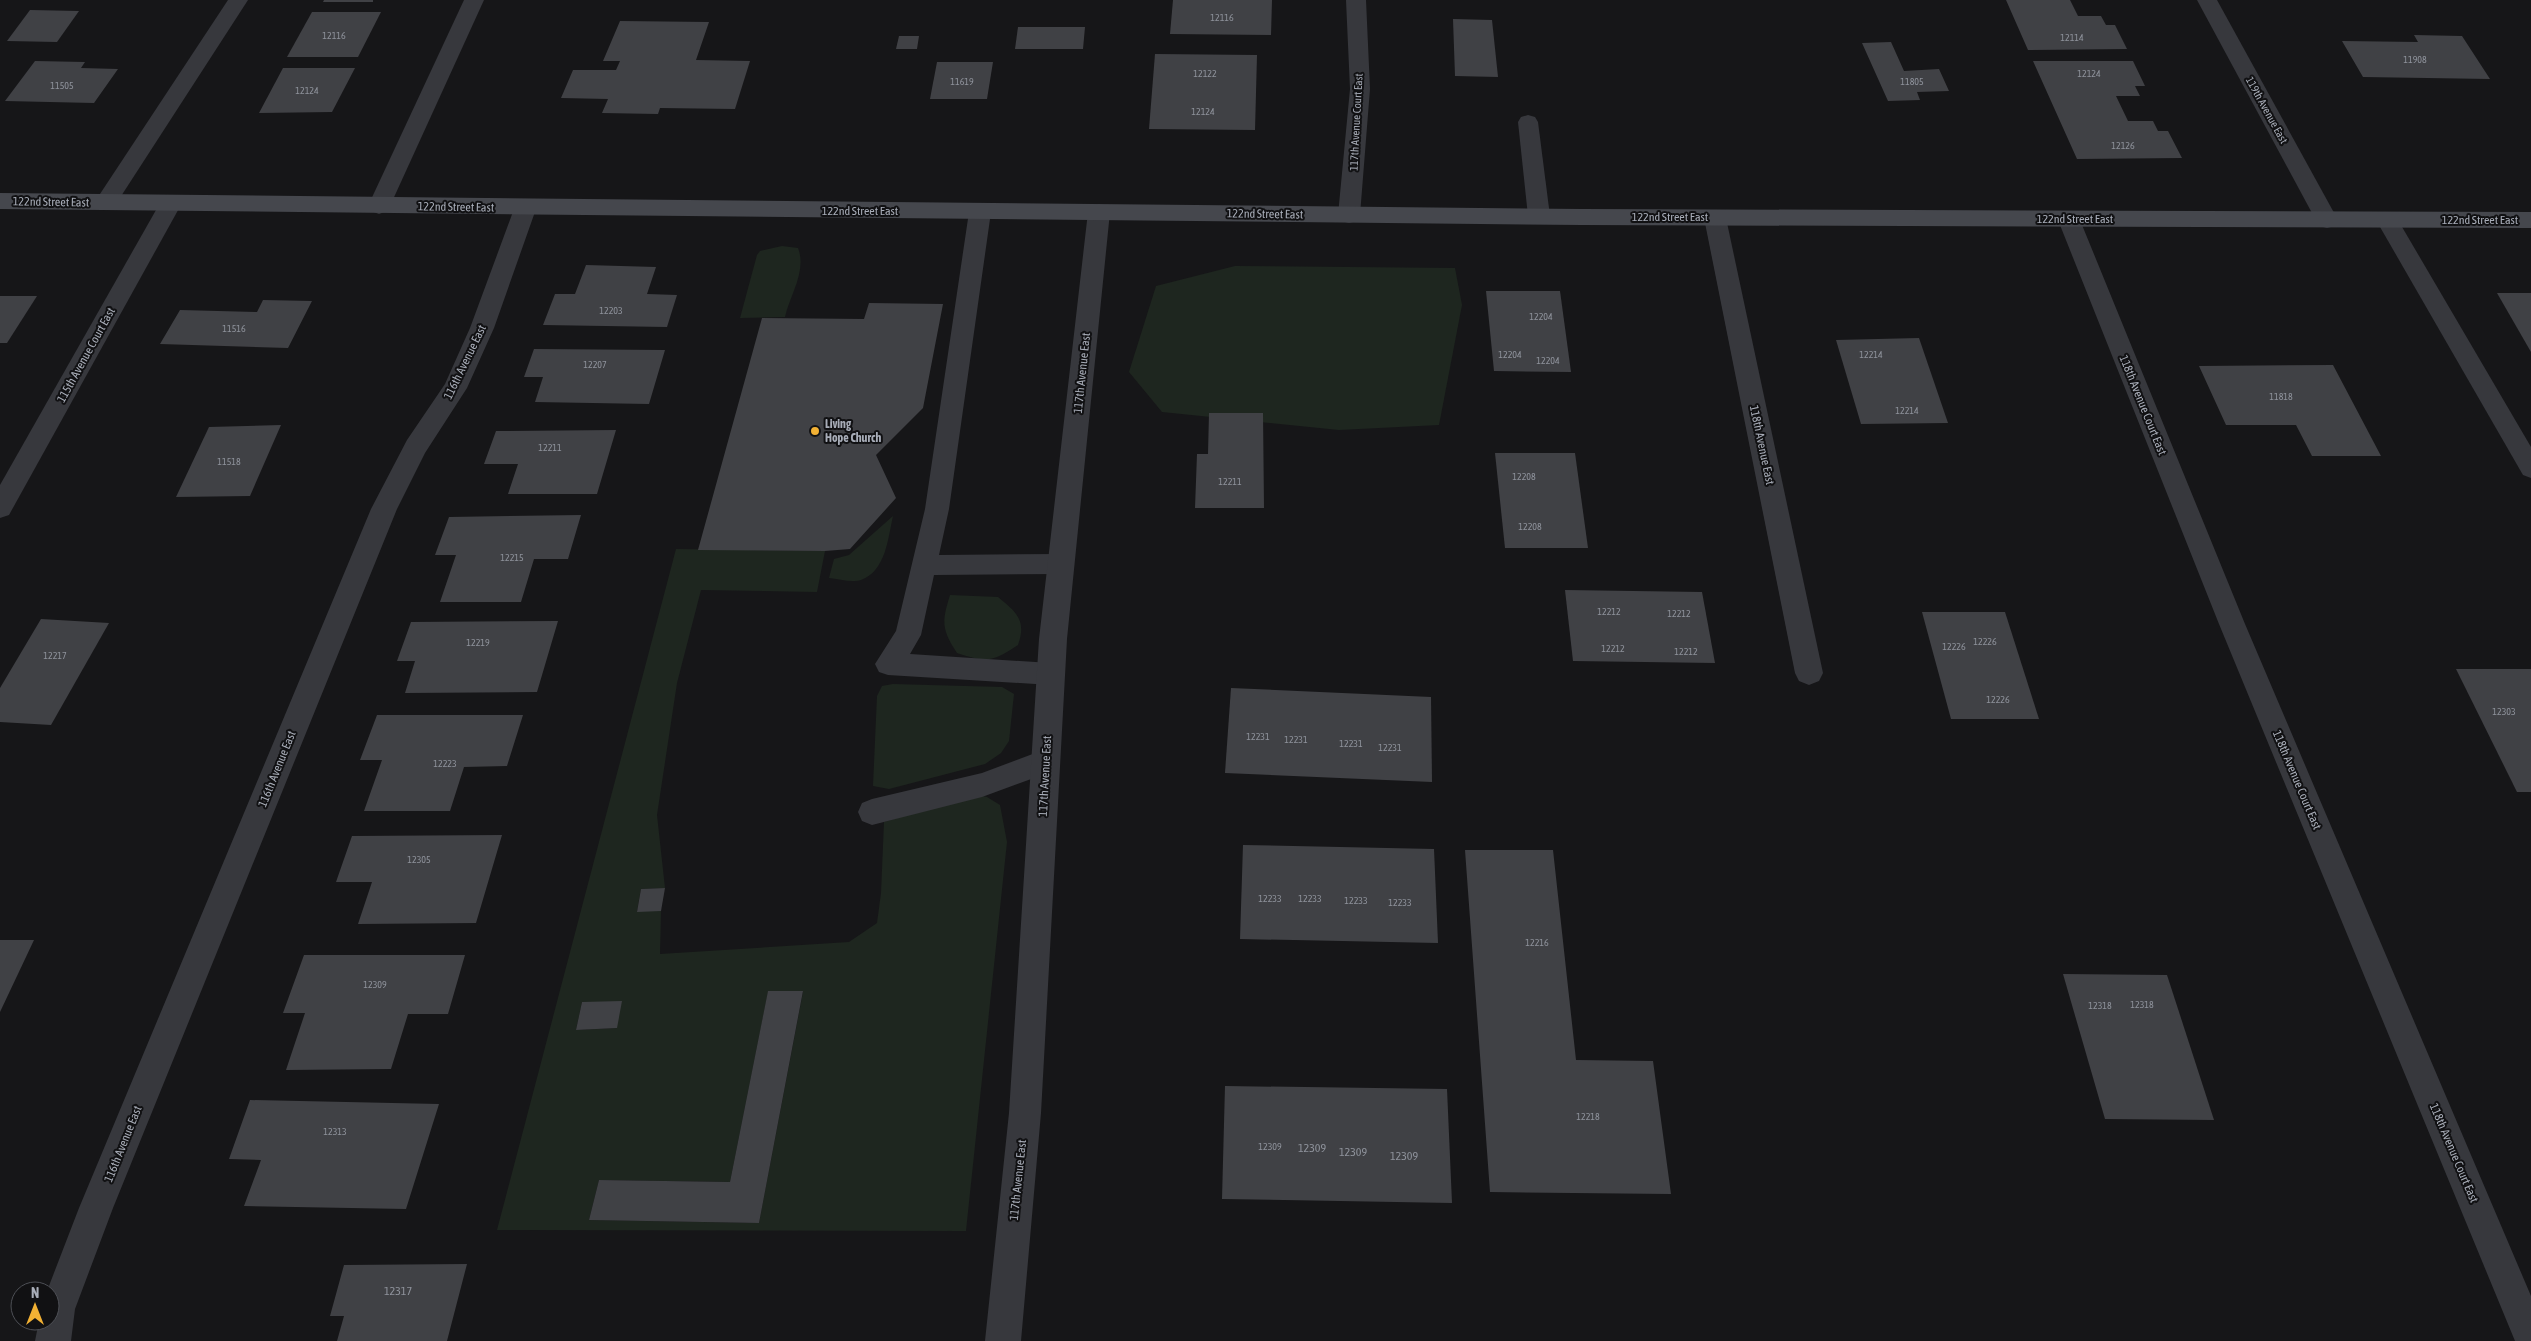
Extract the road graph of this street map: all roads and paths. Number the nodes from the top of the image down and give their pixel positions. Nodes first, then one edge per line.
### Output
1 (238, 0) edge
2 (474, 0) edge
3 (1356, 0) edge
4 (2207, 0) edge
5 (1528, 122) dead end
6 (0, 201) edge
7 (106, 202) junction
8 (171, 203) junction
9 (378, 206) junction
10 (525, 209) junction
11 (980, 212) junction
12 (1100, 212) junction
13 (1349, 214) junction
14 (1539, 216) junction
15 (1716, 218) junction
16 (2069, 220) junction
17 (2327, 220) junction
18 (2387, 220) junction
19 (2531, 220) edge
20 (2531, 468) edge
21 (0, 508) edge
22 (1061, 564) junction
23 (925, 565) junction
24 (1051, 674) junction
25 (1809, 674) dead end
26 (1046, 761) junction
27 (872, 812) dead end
28 (2531, 1338) edge
29 (53, 1341) edge
30 (1002, 1341) edge

1 - 7 street
2 - 9 street
3 - 13 street, 117th Avenue Court East
4 - 17 street, 119th Avenue East
5 - 14 lane
6 - 7 street, 122nd Street East
7 - 8 street, 122nd Street East
8 - 9 street, 122nd Street East
8 - 21 street, 115th Avenue Court East
9 - 10 street, 122nd Street East
10 - 11 street, 122nd Street East
10 - 29 street, 116th Avenue East
11 - 12 street, 122nd Street East
11 - 23 lane
12 - 13 street, 122nd Street East
12 - 22 street, 117th Avenue East
13 - 14 street, 122nd Street East
14 - 15 street, 122nd Street East
15 - 16 street, 122nd Street East
15 - 25 street, 118th Avenue East
16 - 17 street, 122nd Street East
16 - 28 street, 118th Avenue Court East
17 - 18 street, 122nd Street East
18 - 19 street, 122nd Street East
18 - 20 lane
22 - 23 lane
22 - 24 street, 117th Avenue East
23 - 24 lane
24 - 26 street, 117th Avenue East
26 - 27 lane
26 - 30 street, 117th Avenue East

